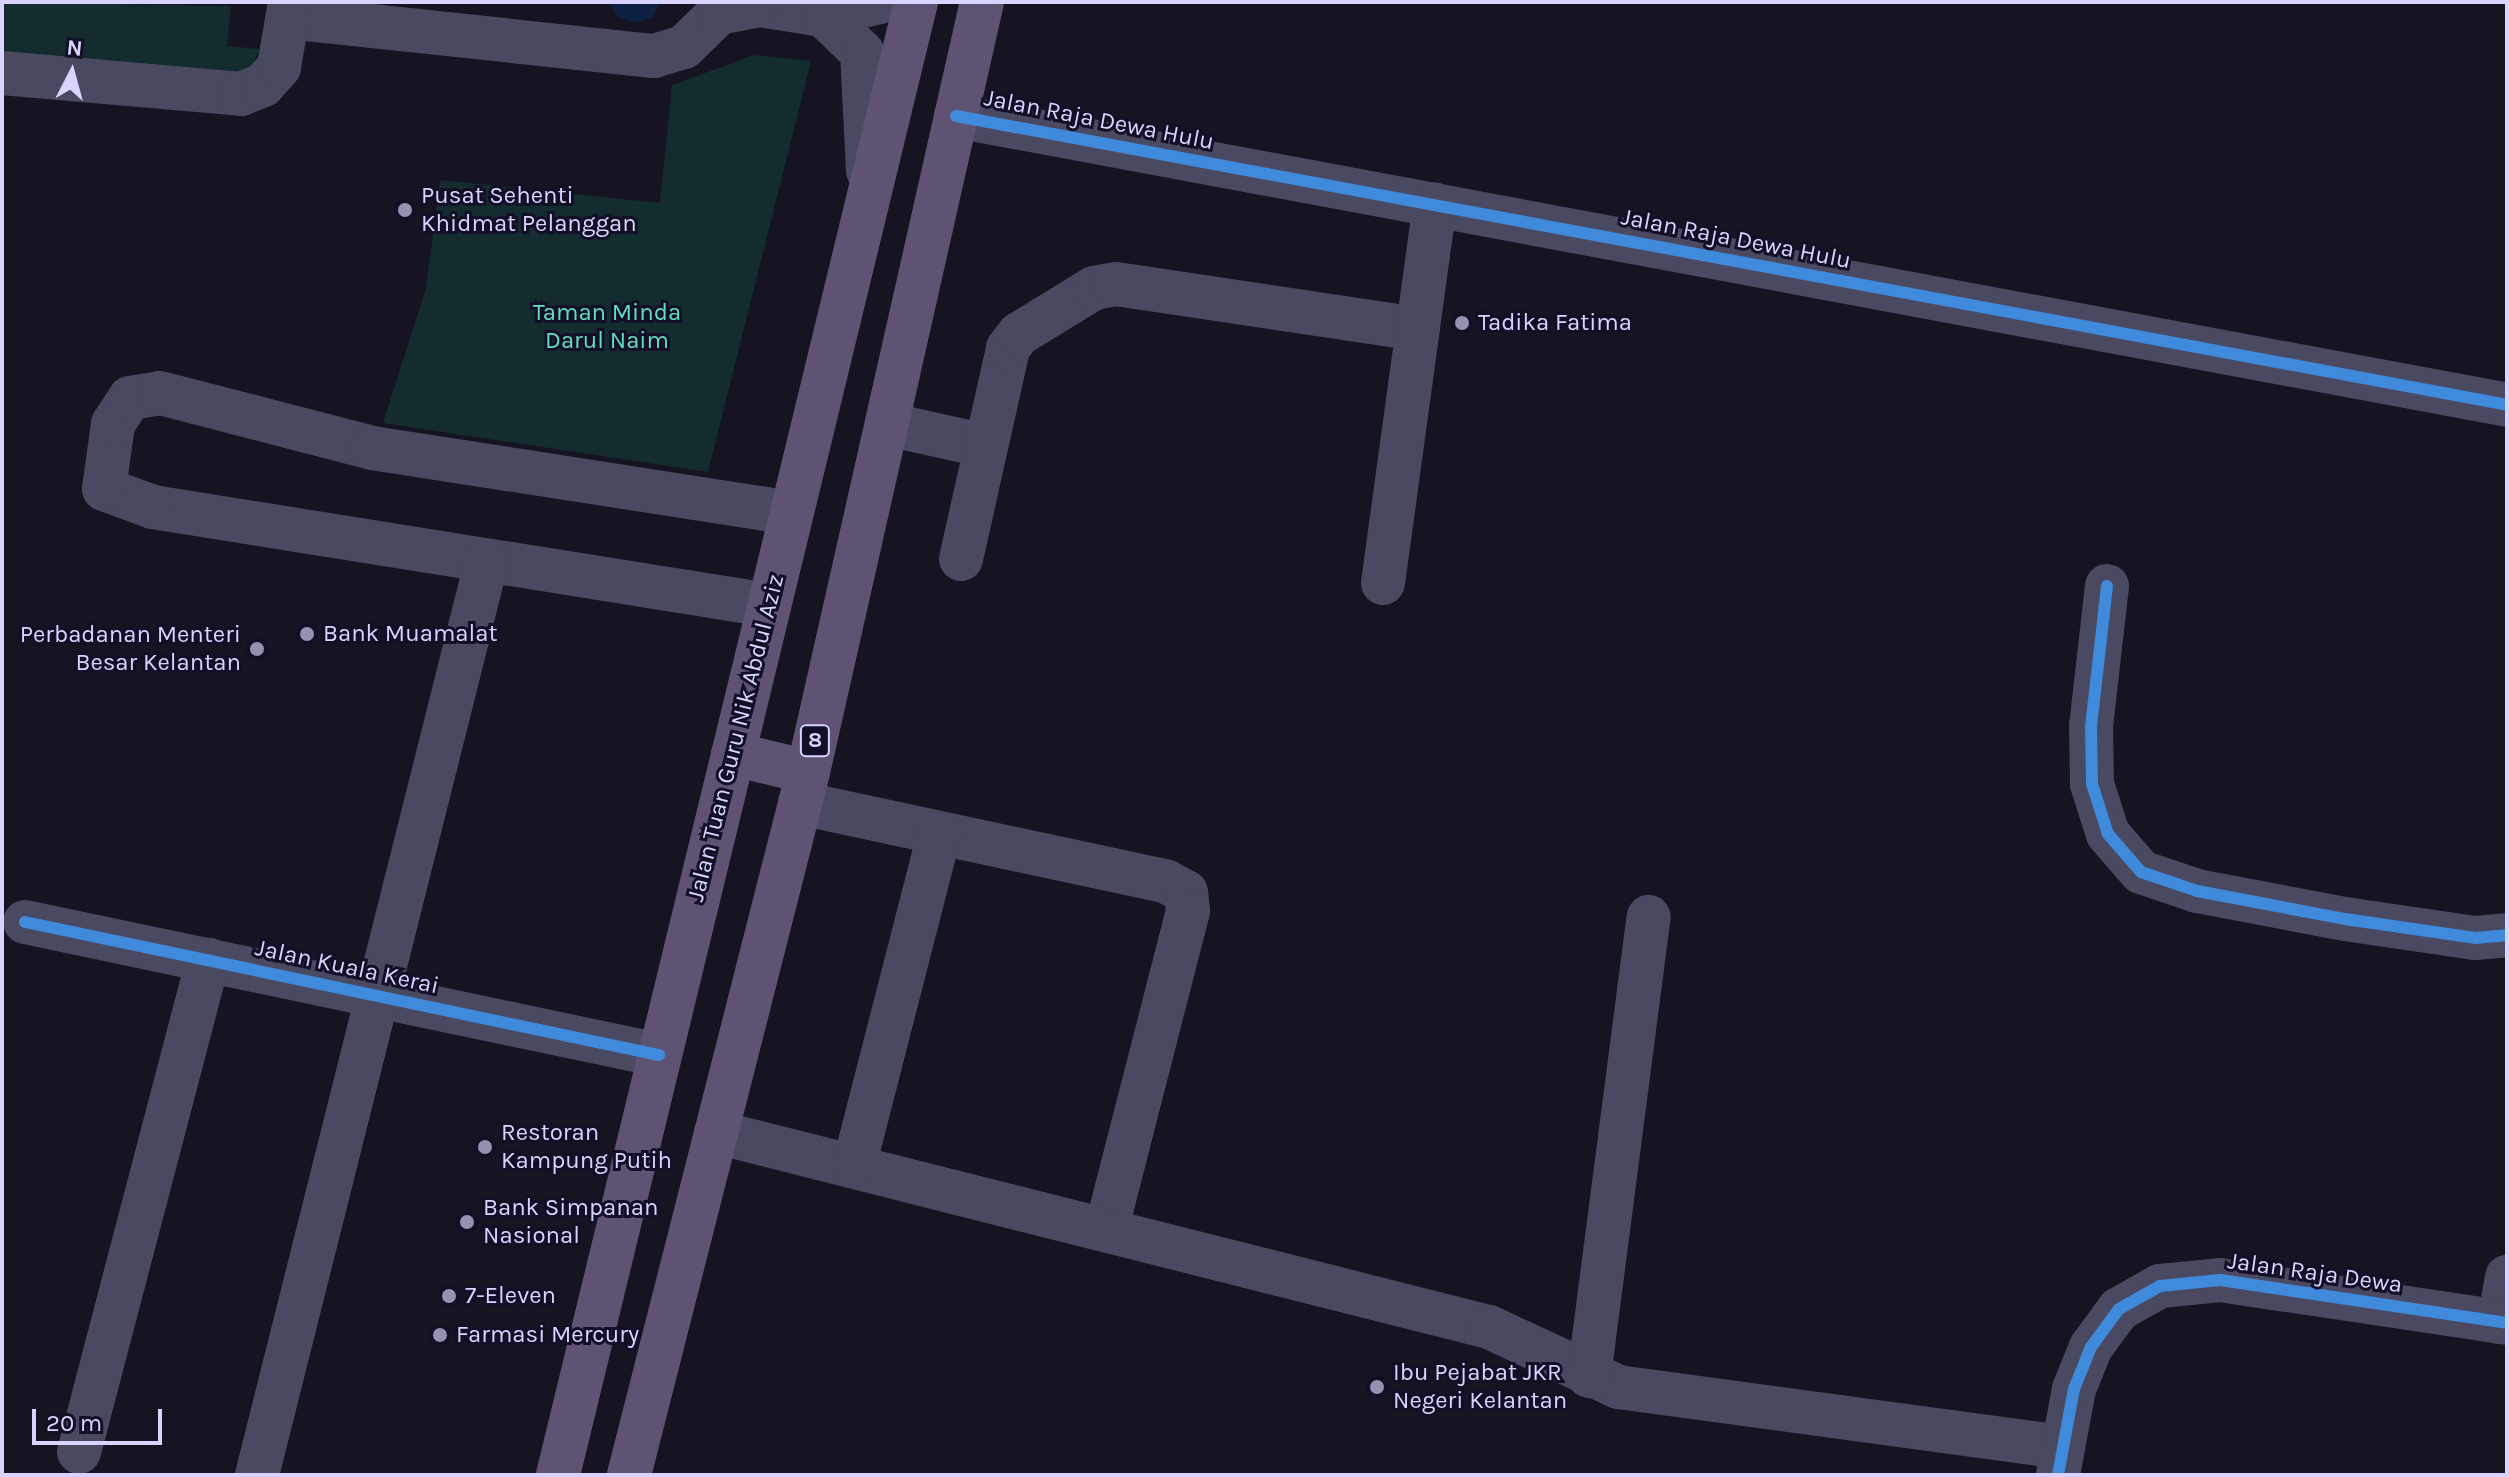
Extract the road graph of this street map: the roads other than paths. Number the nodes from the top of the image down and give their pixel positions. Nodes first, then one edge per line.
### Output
1 (880, 2) edge
2 (916, 2) edge
3 (982, 2) edge
4 (747, 4) edge
5 (289, 10) edge
6 (823, 15) junction
7 (2, 73) edge
8 (956, 116) junction
9 (868, 193) junction
10 (1435, 205) junction
11 (1418, 329) junction
12 (2507, 405) edge
13 (887, 424) junction
14 (986, 446) junction
15 (790, 513) junction
16 (961, 559) dead end
17 (487, 560) junction
18 (1383, 583) dead end
19 (2107, 586) dead end
20 (768, 605) junction
21 (733, 754) junction
22 (804, 787) junction
23 (939, 834) junction
24 (1649, 917) dead end
25 (25, 922) dead end
26 (2507, 935) edge
27 (208, 960) junction
28 (378, 996) junction
29 (659, 1055) junction
30 (716, 1132) junction
31 (854, 1166) junction
32 (1106, 1230) junction
33 (2507, 1277) edge
34 (2503, 1323) edge
35 (1589, 1376) junction
36 (79, 1452) dead end
37 (2060, 1461) edge
38 (257, 1475) edge
39 (558, 1475) edge
40 (629, 1475) edge

1 - 6 street
2 - 9 main road, Jalan Tuan Guru Nik Abdul Aziz
3 - 8 main road, 8
4 - 5 street
4 - 6 street
5 - 7 street
6 - 9 street
8 - 10 street, Jalan Raja Dewa Hulu
8 - 13 main road, 8
9 - 15 main road, Jalan Tuan Guru Nik Abdul Aziz
10 - 11 street
10 - 12 street, Jalan Raja Dewa Hulu
11 - 14 street
11 - 18 street
13 - 14 street
13 - 22 main road, 8
14 - 16 street
15 - 17 street
15 - 20 main road, Jalan Tuan Guru Nik Abdul Aziz
17 - 20 street
17 - 28 street
19 - 26 street
20 - 21 main road, Jalan Tuan Guru Nik Abdul Aziz
21 - 22 main road
21 - 29 main road, Jalan Tuan Guru Nik Abdul Aziz
22 - 23 street
22 - 30 main road, 8
23 - 31 street
23 - 32 street
24 - 35 street
25 - 27 street, Jalan Kuala Kerai
27 - 28 street, Jalan Kuala Kerai
27 - 36 street
28 - 29 street, Jalan Kuala Kerai
28 - 38 street
29 - 39 main road, Jalan Tuan Guru Nik Abdul Aziz
30 - 31 street
30 - 40 main road, 8
31 - 32 street
32 - 35 street
33 - 34 street, Jalan Raja Dewa
34 - 37 street, Jalan Raja Dewa
35 - 37 street

